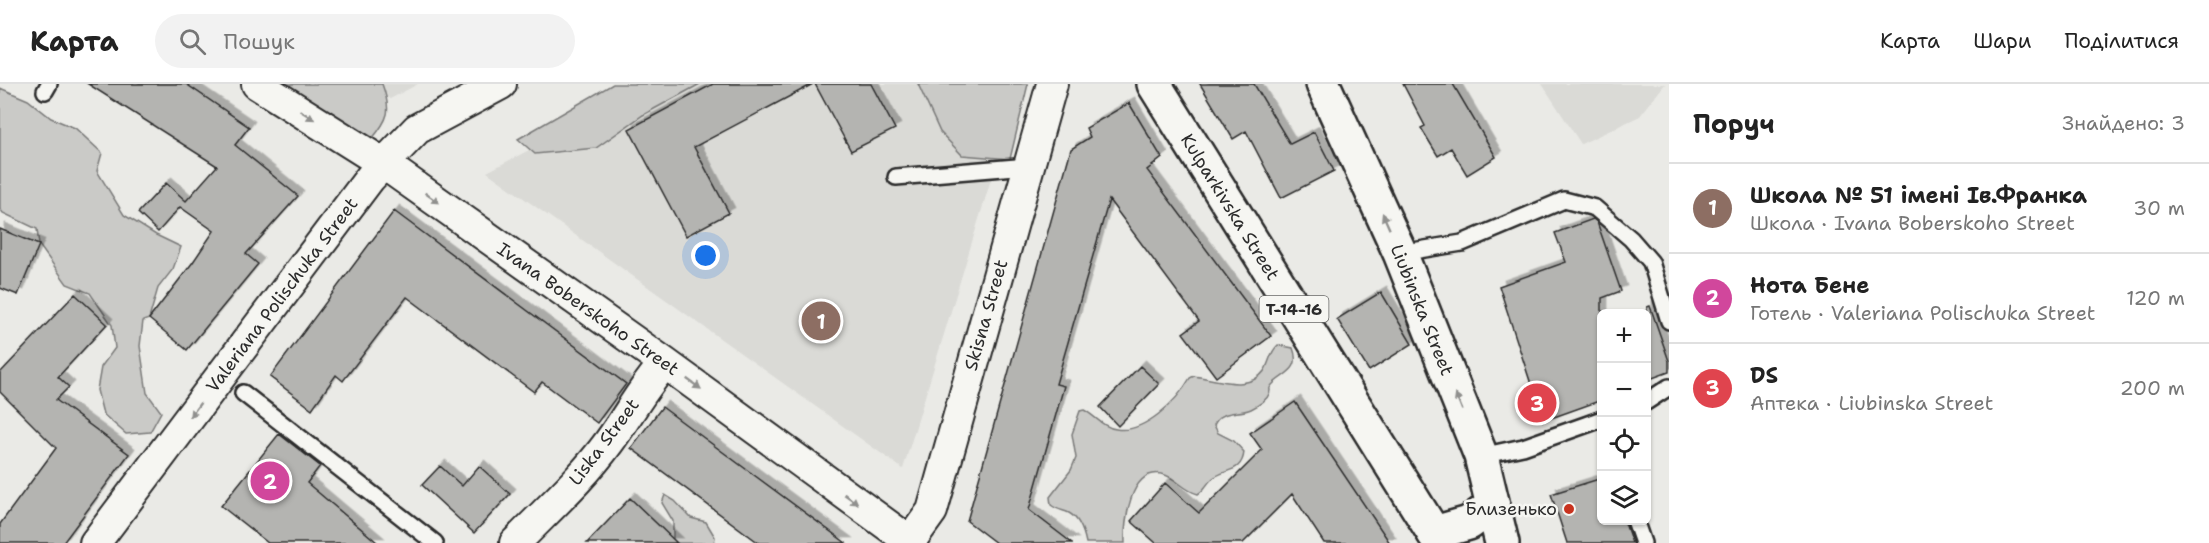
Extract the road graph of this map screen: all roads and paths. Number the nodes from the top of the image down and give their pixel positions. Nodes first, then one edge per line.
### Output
1 (257, 84) edge
2 (501, 84) edge
3 (1052, 84) edge
4 (1154, 84) edge
5 (1323, 84) edge
6 (384, 164) junction
7 (1028, 166) junction
8 (896, 177) dead end
9 (1400, 252) junction
10 (1669, 321) edge
11 (665, 363) junction
12 (1669, 387) edge
13 (243, 393) dead end
14 (1651, 399) edge
15 (1597, 421) edge
16 (1481, 456) junction
17 (1492, 506) junction
18 (1637, 525) edge
19 (1437, 538) edge
20 (95, 543) edge
21 (435, 543) edge
22 (515, 543) edge
23 (910, 543) edge
24 (1502, 543) edge
25 (1643, 543) edge

1 -> 6 street, Ivana Boberskoho Street
2 - 6 street, Valeriana Polischuka Street
3 - 7 street, Skisna Street
4 - 19 main road, Kulparkivska Street / Т-14-16
9 -> 5 main road, Liubinska Street
6 -> 11 street, Ivana Boberskoho Street
6 -> 20 street, Valeriana Polischuka Street
7 - 8 lane
7 - 23 street, Skisna Street
9 - 10 lane
16 -> 9 main road, Liubinska Street
11 - 22 street, Liska Street
11 -> 23 street, Ivana Boberskoho Street
12 - 14 lane
13 - 21 lane
15 - 16 lane
16 - 17 main road, Liubinska Street
17 - 19 main road
17 - 24 main road, Liubinska Street
18 - 25 lane

